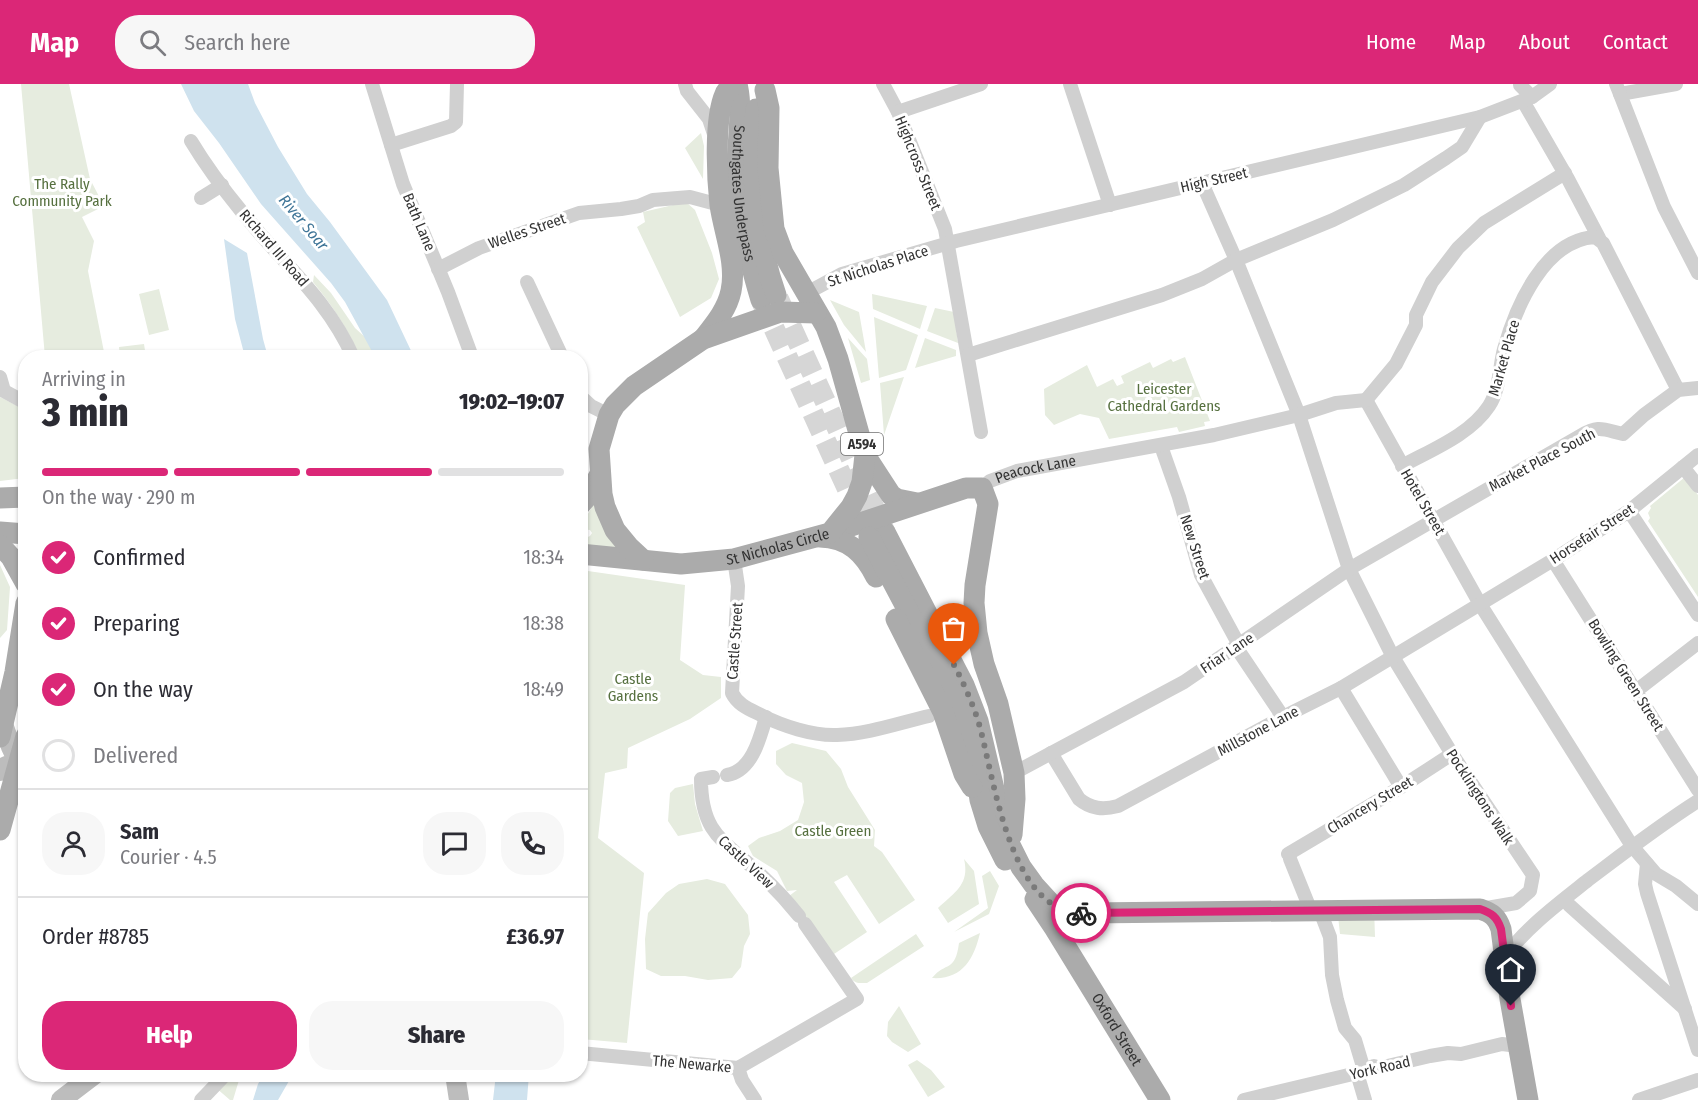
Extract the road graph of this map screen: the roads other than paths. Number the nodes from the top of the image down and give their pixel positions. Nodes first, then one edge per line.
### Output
1 (372, 84) edge
2 (458, 84) edge
3 (685, 84) edge
4 (883, 84) edge
5 (981, 84) edge
6 (1070, 84) edge
7 (1550, 84) edge
8 (1676, 84) edge
9 (1520, 85) edge
10 (732, 87) edge
11 (765, 87) edge
12 (1618, 89) edge
13 (1527, 99) junction
14 (898, 112) junction
15 (1480, 117) junction
16 (191, 141) dead end
17 (718, 144) junction
18 (391, 145) junction
19 (1568, 179) junction
20 (1203, 183) junction
21 (222, 185) junction
22 (201, 198) dead end
23 (720, 205) junction
24 (1110, 205) junction
25 (1599, 238) junction
26 (950, 243) junction
27 (1236, 260) junction
28 (438, 269) junction
29 (1698, 273) edge
30 (527, 282) dead end
31 (806, 294) junction
32 (772, 302) junction
33 (816, 313) junction
34 (703, 339) junction
35 (350, 350) edge
36 (469, 350) edge
37 (559, 350) edge
38 (968, 355) junction
39 (0, 377) edge
40 (1698, 388) edge
41 (1678, 390) junction
42 (18, 399) edge
43 (1365, 400) junction
44 (588, 403) edge
45 (609, 415) junction
46 (1299, 415) junction
47 (981, 432) dead end
48 (1161, 446) junction
49 (1698, 454) edge
50 (864, 455) junction
51 (1402, 466) junction
52 (1683, 467) junction
53 (600, 474) junction
54 (1698, 486) edge
55 (982, 488) junction
56 (588, 496) edge
57 (18, 497) edge
58 (0, 498) edge
59 (917, 503) junction
60 (1629, 511) junction
61 (1433, 520) junction
62 (0, 532) edge
63 (18, 533) edge
64 (824, 535) junction
65 (0, 545) edge
66 (588, 555) edge
67 (734, 559) junction
68 (643, 560) junction
69 (1553, 560) junction
70 (1349, 569) junction
71 (18, 570) edge
72 (1480, 604) junction
73 (1698, 615) edge
74 (1698, 643) edge
75 (1238, 646) junction
76 (18, 653) edge
77 (1393, 657) junction
78 (1341, 688) junction
79 (1636, 691) junction
80 (929, 716) dead end
81 (766, 717) junction
82 (1283, 717) junction
83 (2, 730) edge
84 (1051, 753) junction
85 (1452, 754) junction
86 (18, 757) edge
87 (18, 765) edge
88 (0, 771) edge
89 (1014, 773) junction
90 (18, 781) edge
91 (1401, 787) junction
92 (1698, 790) edge
93 (980, 800) junction
94 (1698, 801) edge
95 (0, 830) edge
96 (1011, 845) junction
97 (1632, 846) junction
98 (1647, 864) junction
99 (1698, 904) edge
100 (1569, 905) dead end
101 (1480, 909) junction
102 (1316, 911) junction
103 (1088, 913) junction
104 (1506, 955) junction
105 (1073, 959) junction
106 (857, 999) joint
107 (1684, 1008) junction
108 (1698, 1020) edge
109 (1518, 1046) junction
110 (1697, 1047) edge
111 (588, 1054) edge
112 (738, 1068) junction
113 (1365, 1069) junction
114 (1698, 1080) edge
115 (85, 1082) edge
116 (218, 1082) edge
117 (456, 1082) edge
118 (61, 1100) edge
119 (201, 1100) edge
120 (459, 1100) edge
121 (755, 1100) edge
122 (1160, 1100) edge
123 (1244, 1100) edge
124 (1365, 1100) edge
125 (1528, 1100) edge
126 (1639, 1100) edge

1 - 18 street, Bath Lane
2 - 18 street
3 - 10 street
3 - 17 street
4 - 14 street, Highcross Street
5 - 14 street
6 - 24 street
7 - 13 street, High Street
8 - 12 street
9 - 13 street
10 - 17 main road
10 - 32 main road, Southgates Underpass
11 - 31 main road, St Nicholas Circle
11 - 32 main road, Southgates Underpass
12 - 29 street
13 - 15 street, High Street
13 - 19 street
14 - 26 street, Highcross Street
15 - 20 street, High Street
15 - 27 street
16 - 21 street, Richard III Road
17 - 23 main road
18 - 28 street, Bath Lane
19 - 25 street
19 - 43 street
20 - 24 street, High Street
20 - 27 street, Pocklingtons Walk
21 - 22 street
21 - 35 street, Richard III Road
23 - 28 street, Welles Street
23 - 34 main road
24 - 26 street, High Street
25 - 41 street
25 - 51 street, Market Place
26 - 31 street, St Nicholas Place
26 - 38 street, St Nicholas Place
27 - 38 street
27 - 46 street, Pocklingtons Walk
28 - 36 street, Bath Lane
30 - 37 street
31 - 32 main road
31 - 33 main road, St Nicholas Circle
32 - 33 main road
32 - 34 main road
33 - 50 main road, St Nicholas Circle / A594
34 - 45 main road
38 - 47 street, St Nicholas Place
39 - 42 street
40 - 41 street
41 - 61 street, Market Place South
43 - 46 street, Peacock Lane
43 - 51 street, Hotel Street
44 - 45 street
45 - 53 main road
46 - 48 street, Peacock Lane
46 - 70 street, Pocklingtons Walk
48 - 55 street, Peacock Lane
48 - 75 street, New Street
49 - 52 street, Horsefair Street
50 - 59 main road, A594
50 - 64 main road, St Nicholas Circle / A594
51 - 61 street, Hotel Street
52 - 54 street
52 - 60 street, Horsefair Street
53 - 56 main road
53 - 68 main road
55 - 59 main road, Peacock Lane
55 - 89 main road
57 - 58 main road
59 - 64 main road, Peacock Lane
60 - 69 street, Horsefair Street
60 - 73 street
61 - 70 street, Friar Lane
61 - 72 street, Hotel Street
62 - 63 main road
64 - 67 main road, St Nicholas Circle
64 - 93 main road
65 - 71 main road
66 - 68 main road, St Nicholas Circle
67 - 68 main road, St Nicholas Circle
67 - 81 street, Castle Street
69 - 72 street, Horsefair Street
69 - 79 street, Bowling Green Street
70 - 75 street, Friar Lane
70 - 77 street, Pocklingtons Walk
72 - 77 street, Millstone Lane
72 - 97 street, Hotel Street
74 - 79 street
75 - 82 street, New Street
75 - 84 street, Friar Lane
76 - 83 main road
77 - 78 street, Millstone Lane
77 - 85 street, Pocklingtons Walk
78 - 82 street, Millstone Lane
78 - 91 street
79 - 92 street, Bowling Green Street
80 - 81 street, Castle Street
81 - 106 street, Castle View
82 - 84 street, Millstone Lane
83 - 86 street
84 - 89 street, Friar Lane
85 - 91 street, Chancery Street
85 - 101 street, Pocklingtons Walk
87 - 88 street
89 - 96 main road
90 - 95 main road
91 - 102 street, Chancery Street
93 - 96 main road
93 - 105 main road, Oxford Street
94 - 97 street
96 - 103 main road
97 - 98 street, Hotel Street
97 - 104 street
98 - 99 street, Hotel Street
98 - 107 street
100 - 107 street
101 - 102 main road
101 - 104 main road
102 - 103 main road
102 - 113 street
103 - 105 main road, Oxford Street
104 - 109 main road
105 - 122 main road, Oxford Street
106 - 112 street, The Newarke
107 - 108 street
107 - 110 street
109 - 113 street, York Road
109 - 125 main road
111 - 112 street, The Newarke
112 - 121 street
113 - 123 street, York Road
113 - 124 street
114 - 126 street
115 - 118 street
116 - 119 street
117 - 120 street

